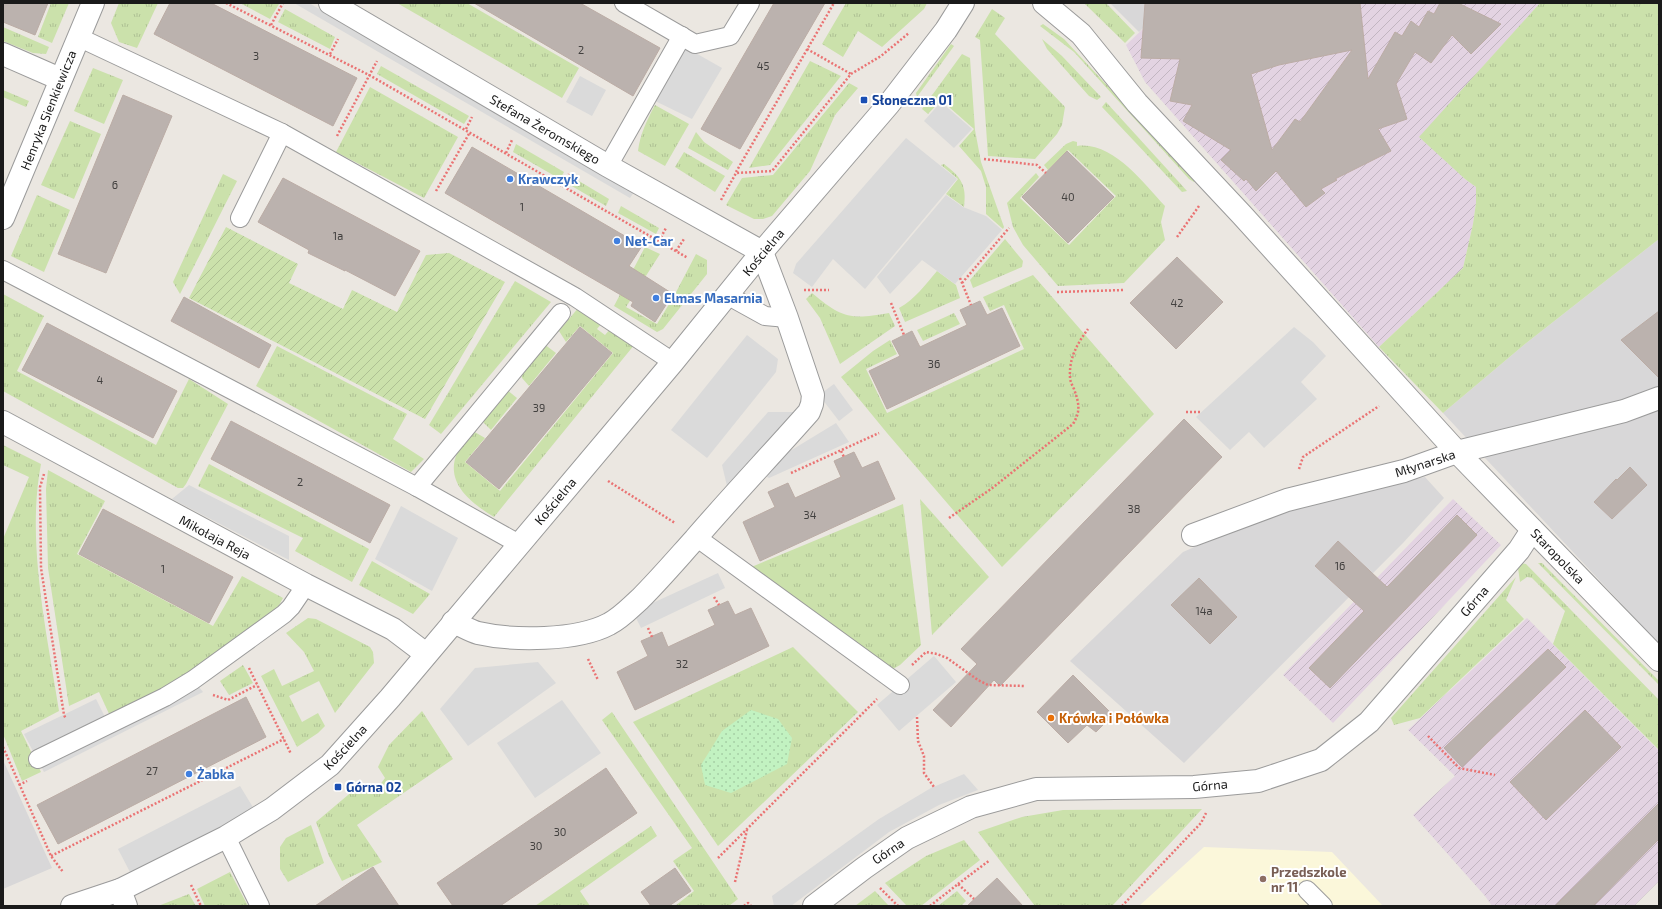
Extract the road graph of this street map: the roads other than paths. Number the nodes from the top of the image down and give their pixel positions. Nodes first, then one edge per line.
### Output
1 (93, 3) edge
2 (330, 3) edge
3 (624, 3) edge
4 (750, 3) edge
5 (963, 3) edge
6 (1044, 3) edge
7 (682, 36) junction
8 (78, 38) junction
9 (3, 54) edge
10 (60, 79) junction
11 (282, 133) junction
12 (608, 166) junction
13 (3, 218) edge
14 (240, 218) dead end
15 (762, 252) junction
16 (3, 270) edge
17 (727, 295) junction
18 (561, 313) dead end
19 (788, 318) junction
20 (673, 362) junction
21 (1659, 398) edge
22 (3, 422) edge
23 (1457, 452) junction
24 (417, 487) junction
25 (1532, 530) junction
26 (1194, 535) dead end
27 (696, 537) junction
28 (519, 544) junction
29 (306, 585) junction
30 (453, 622) junction
31 (426, 654) junction
32 (1659, 660) edge
33 (900, 685) dead end
34 (38, 759) dead end
35 (226, 837) junction
36 (1307, 890) dead end
37 (123, 898) edge
38 (72, 906) edge
39 (260, 906) edge
40 (814, 906) edge
41 (1323, 906) edge

1 - 8 street, Henryka Sienkiewicza
2 - 12 street, Stefana Żeromskiego
3 - 7 lane
4 - 7 lane
5 - 15 street, Kościelna
6 - 23 street, Staropolska
7 - 12 lane
8 - 10 street, Henryka Sienkiewicza
8 - 11 lane
9 - 10 street
10 - 13 street, Henryka Sienkiewicza
11 - 14 lane
11 - 20 lane
12 - 15 street, Stefana Żeromskiego
15 - 17 street, Kościelna
15 - 19 street
16 - 24 lane
17 - 19 lane
17 - 20 street, Kościelna
18 - 24 lane
19 - 27 street
20 - 28 street, Kościelna
21 - 23 street, Młynarska
22 - 29 street, Mikołaja Reja
23 - 25 street, Staropolska
23 - 26 street, Młynarska
24 - 28 lane
25 - 32 street, Staropolska
25 - 40 street, Górna
27 - 30 street
27 - 33 lane
28 - 30 street, Kościelna
29 - 31 street, Mikołaja Reja
29 - 34 lane
30 - 31 street, Kościelna
31 - 35 street, Kościelna
35 - 37 street, Kościelna
35 - 39 lane
36 - 41 lane
37 - 38 street, Kościelna

